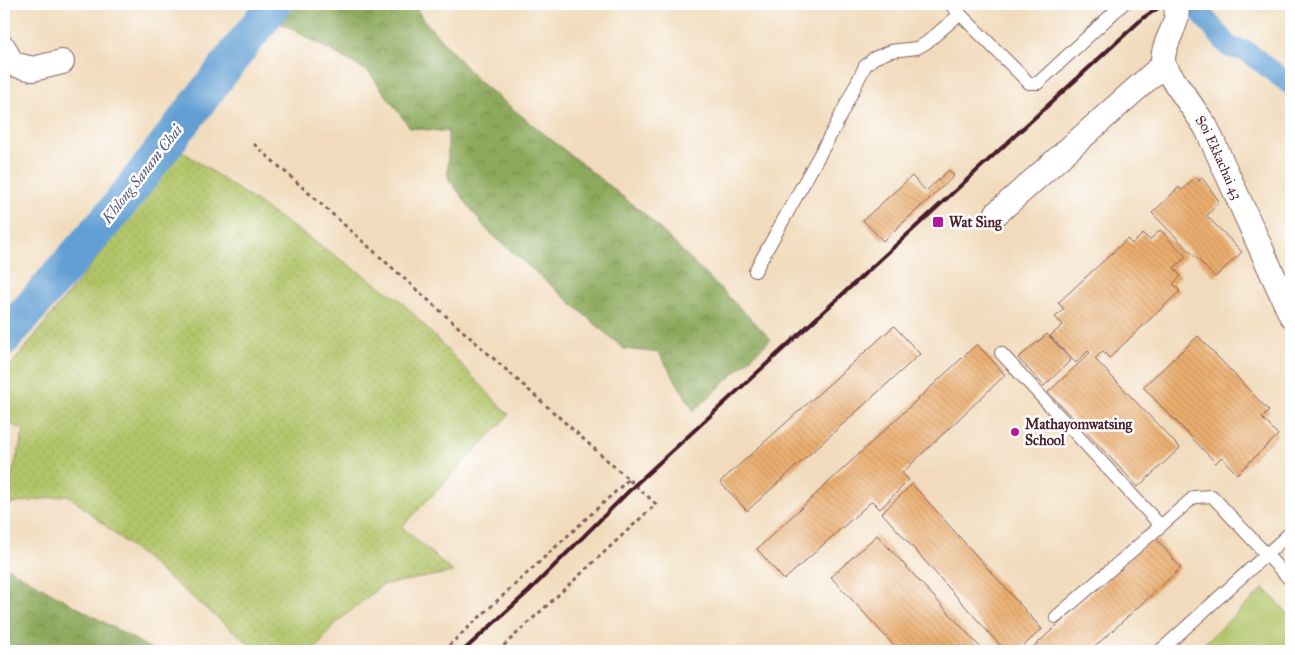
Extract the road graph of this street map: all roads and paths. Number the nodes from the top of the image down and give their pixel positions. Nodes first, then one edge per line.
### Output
1 (950, 4) edge
2 (1123, 4) edge
3 (1175, 4) edge
4 (960, 14) junction
5 (4, 48) edge
6 (62, 62) dead end
7 (1163, 65) junction
8 (254, 144) dead end
9 (997, 213) dead end
10 (756, 271) dead end
11 (1291, 315) edge
12 (1001, 353) dead end
13 (628, 480) junction
14 (1160, 525) junction
15 (1291, 532) edge
16 (1266, 555) junction
17 (1291, 581) edge
18 (1056, 617) dead end
19 (443, 651) edge
20 (498, 651) edge
21 (1160, 651) edge

1 - 4 lane
2 - 4 lane
3 - 7 street
4 - 10 lane
5 - 6 street
7 - 9 street
7 - 11 street, Soi Ekkachai 43
8 - 13 path
12 - 14 lane
13 - 19 path
13 - 20 path
14 - 16 lane
14 - 18 lane
15 - 16 lane
16 - 17 lane
16 - 21 lane

